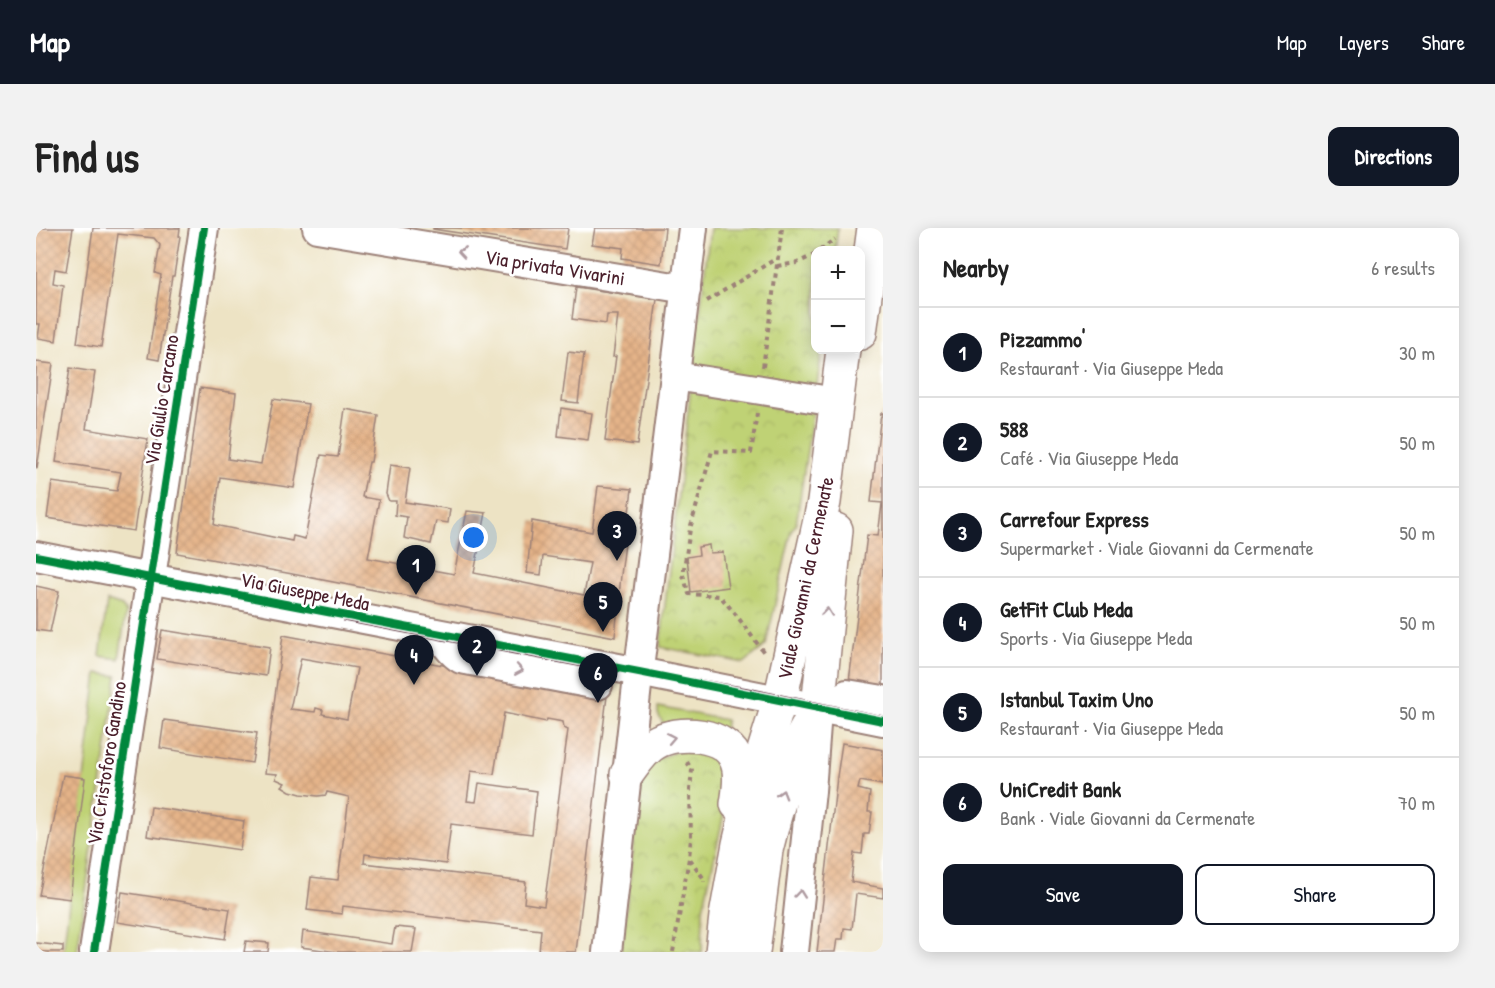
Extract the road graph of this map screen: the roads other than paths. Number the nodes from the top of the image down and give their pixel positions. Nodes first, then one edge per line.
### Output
1 (204, 228) edge
2 (317, 228) edge
3 (693, 228) edge
4 (874, 228) edge
5 (695, 296) junction
6 (865, 301) edge
7 (842, 354) edge
8 (858, 354) edge
9 (675, 376) junction
10 (836, 402) junction
11 (36, 556) edge
12 (150, 578) junction
13 (639, 672) junction
14 (780, 700) junction
15 (883, 700) edge
16 (818, 708) junction
17 (883, 721) edge
18 (627, 774) junction
19 (726, 916) junction
20 (94, 952) edge
21 (607, 952) edge
22 (722, 952) edge
23 (753, 952) edge
24 (794, 952) edge

1 - 12 street, Via Giulio Carcano
5 -> 2 street, Via privata Vivarini
3 - 5 street
4 - 6 main road
5 - 9 street
7 - 10 main road, Viale Giovanni da Cermenate
16 -> 8 main road, Viale Giovanni da Cermenate
9 - 10 street
9 - 13 street
10 - 14 main road, Viale Giovanni da Cermenate
11 - 12 street, Via Giuseppe Meda
12 - 13 street, Via Giuseppe Meda
12 - 20 street, Via Cristoforo Gandino
13 - 14 street, Viale Giovanni da Cermenate
13 - 18 street
14 - 16 street
14 - 19 main road
15 - 16 street
16 - 17 street
23 -> 16 main road
24 -> 16 street
18 -> 19 main road
18 - 21 street
19 - 22 main road

